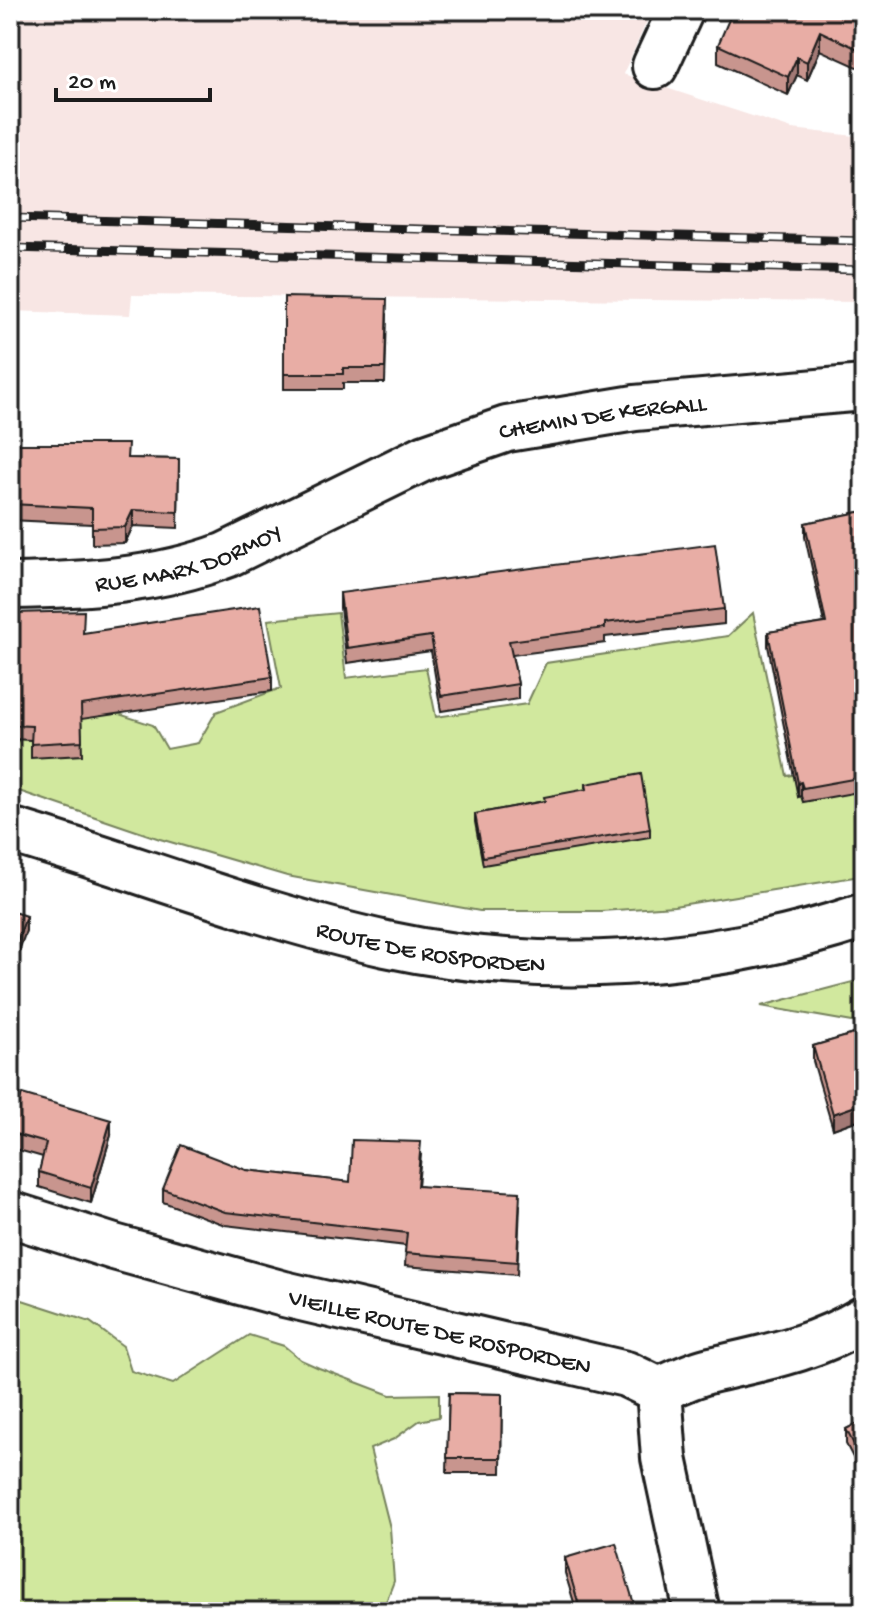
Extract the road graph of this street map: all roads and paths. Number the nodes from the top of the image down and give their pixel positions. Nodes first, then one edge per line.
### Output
1 (681, 10) edge
2 (655, 66) dead end
3 (864, 388) edge
4 (354, 492) joint
5 (10, 586) edge
6 (10, 830) edge
7 (864, 916) edge
8 (10, 1214) edge
9 (864, 1319) edge
10 (659, 1390) junction
11 (697, 1612) edge

1 - 2 street
3 - 4 street, CHEMIN DE KERGALL
4 - 5 street, RUE MARX DORMOY
6 - 7 street, ROUTE DE ROSPORDEN
8 - 10 street, VIEILLE ROUTE DE ROSPORDEN
9 - 10 street
10 - 11 street

